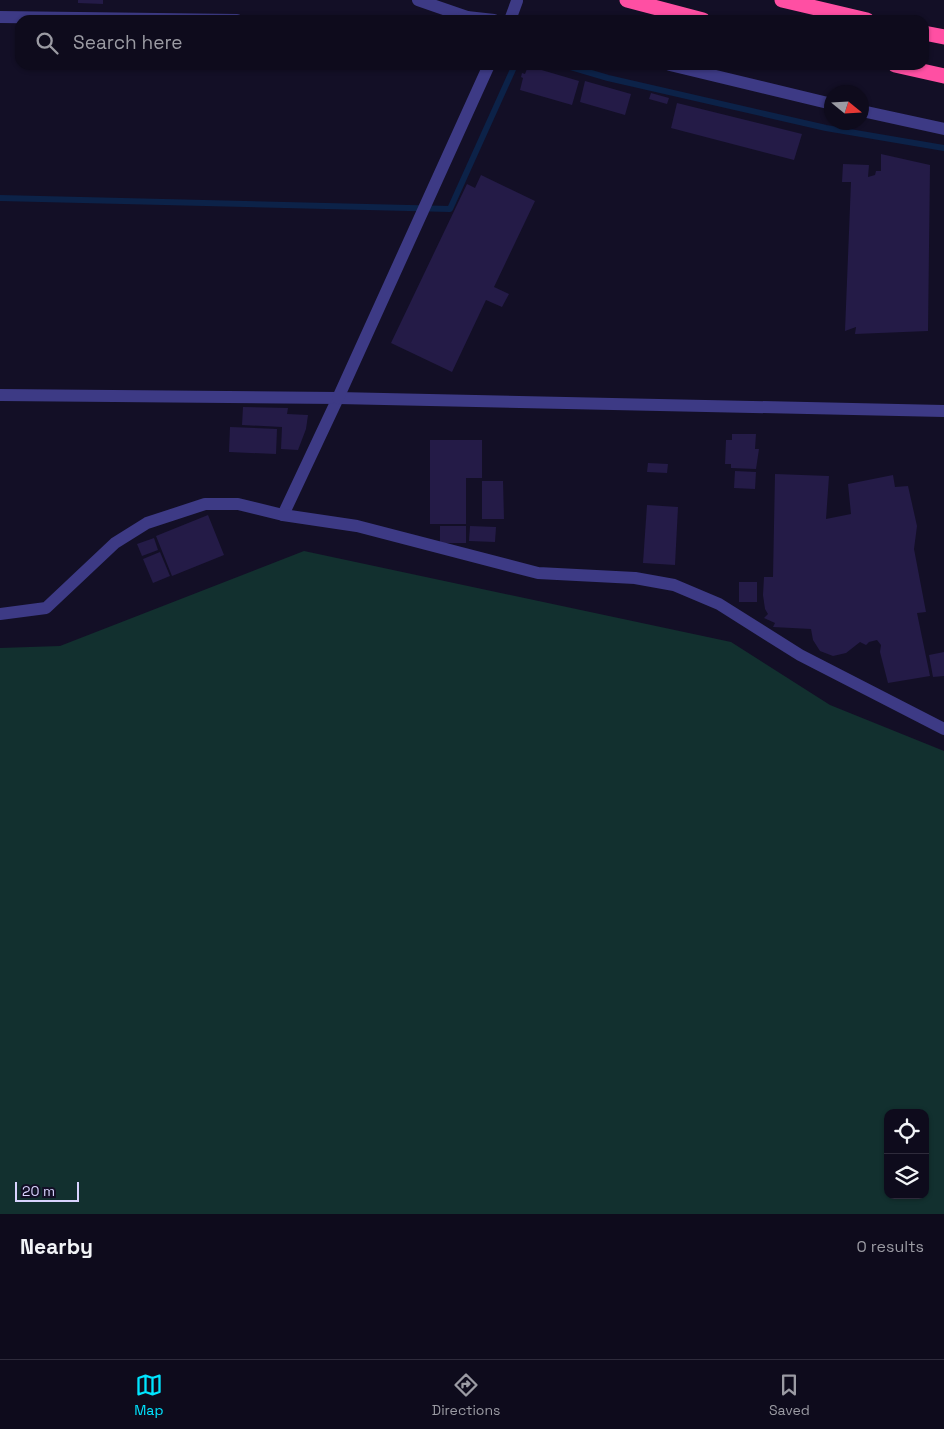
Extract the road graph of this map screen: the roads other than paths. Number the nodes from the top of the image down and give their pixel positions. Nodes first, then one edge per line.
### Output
1 (418, 0) edge
2 (627, 0) edge
3 (782, 0) edge
4 (517, 1) edge
5 (452, 15) edge
6 (512, 15) edge
7 (684, 15) edge
8 (846, 15) edge
9 (0, 17) edge
10 (15, 17) edge
11 (929, 34) edge
12 (944, 38) edge
13 (487, 70) edge
14 (691, 70) edge
15 (917, 70) edge
16 (944, 76) edge
17 (824, 102) edge
18 (869, 113) edge
19 (944, 129) edge
20 (0, 394) edge
21 (338, 398) junction
22 (944, 411) edge
23 (282, 515) junction
24 (0, 614) edge
25 (944, 729) edge

1 - 5 street
2 - 7 highway
3 - 8 highway
4 - 6 street
9 - 10 street
11 - 12 highway
13 - 21 street
14 - 17 street
15 - 16 highway
18 - 19 street
20 - 21 street
21 - 22 street
21 - 23 street
23 - 24 street
23 - 25 street

